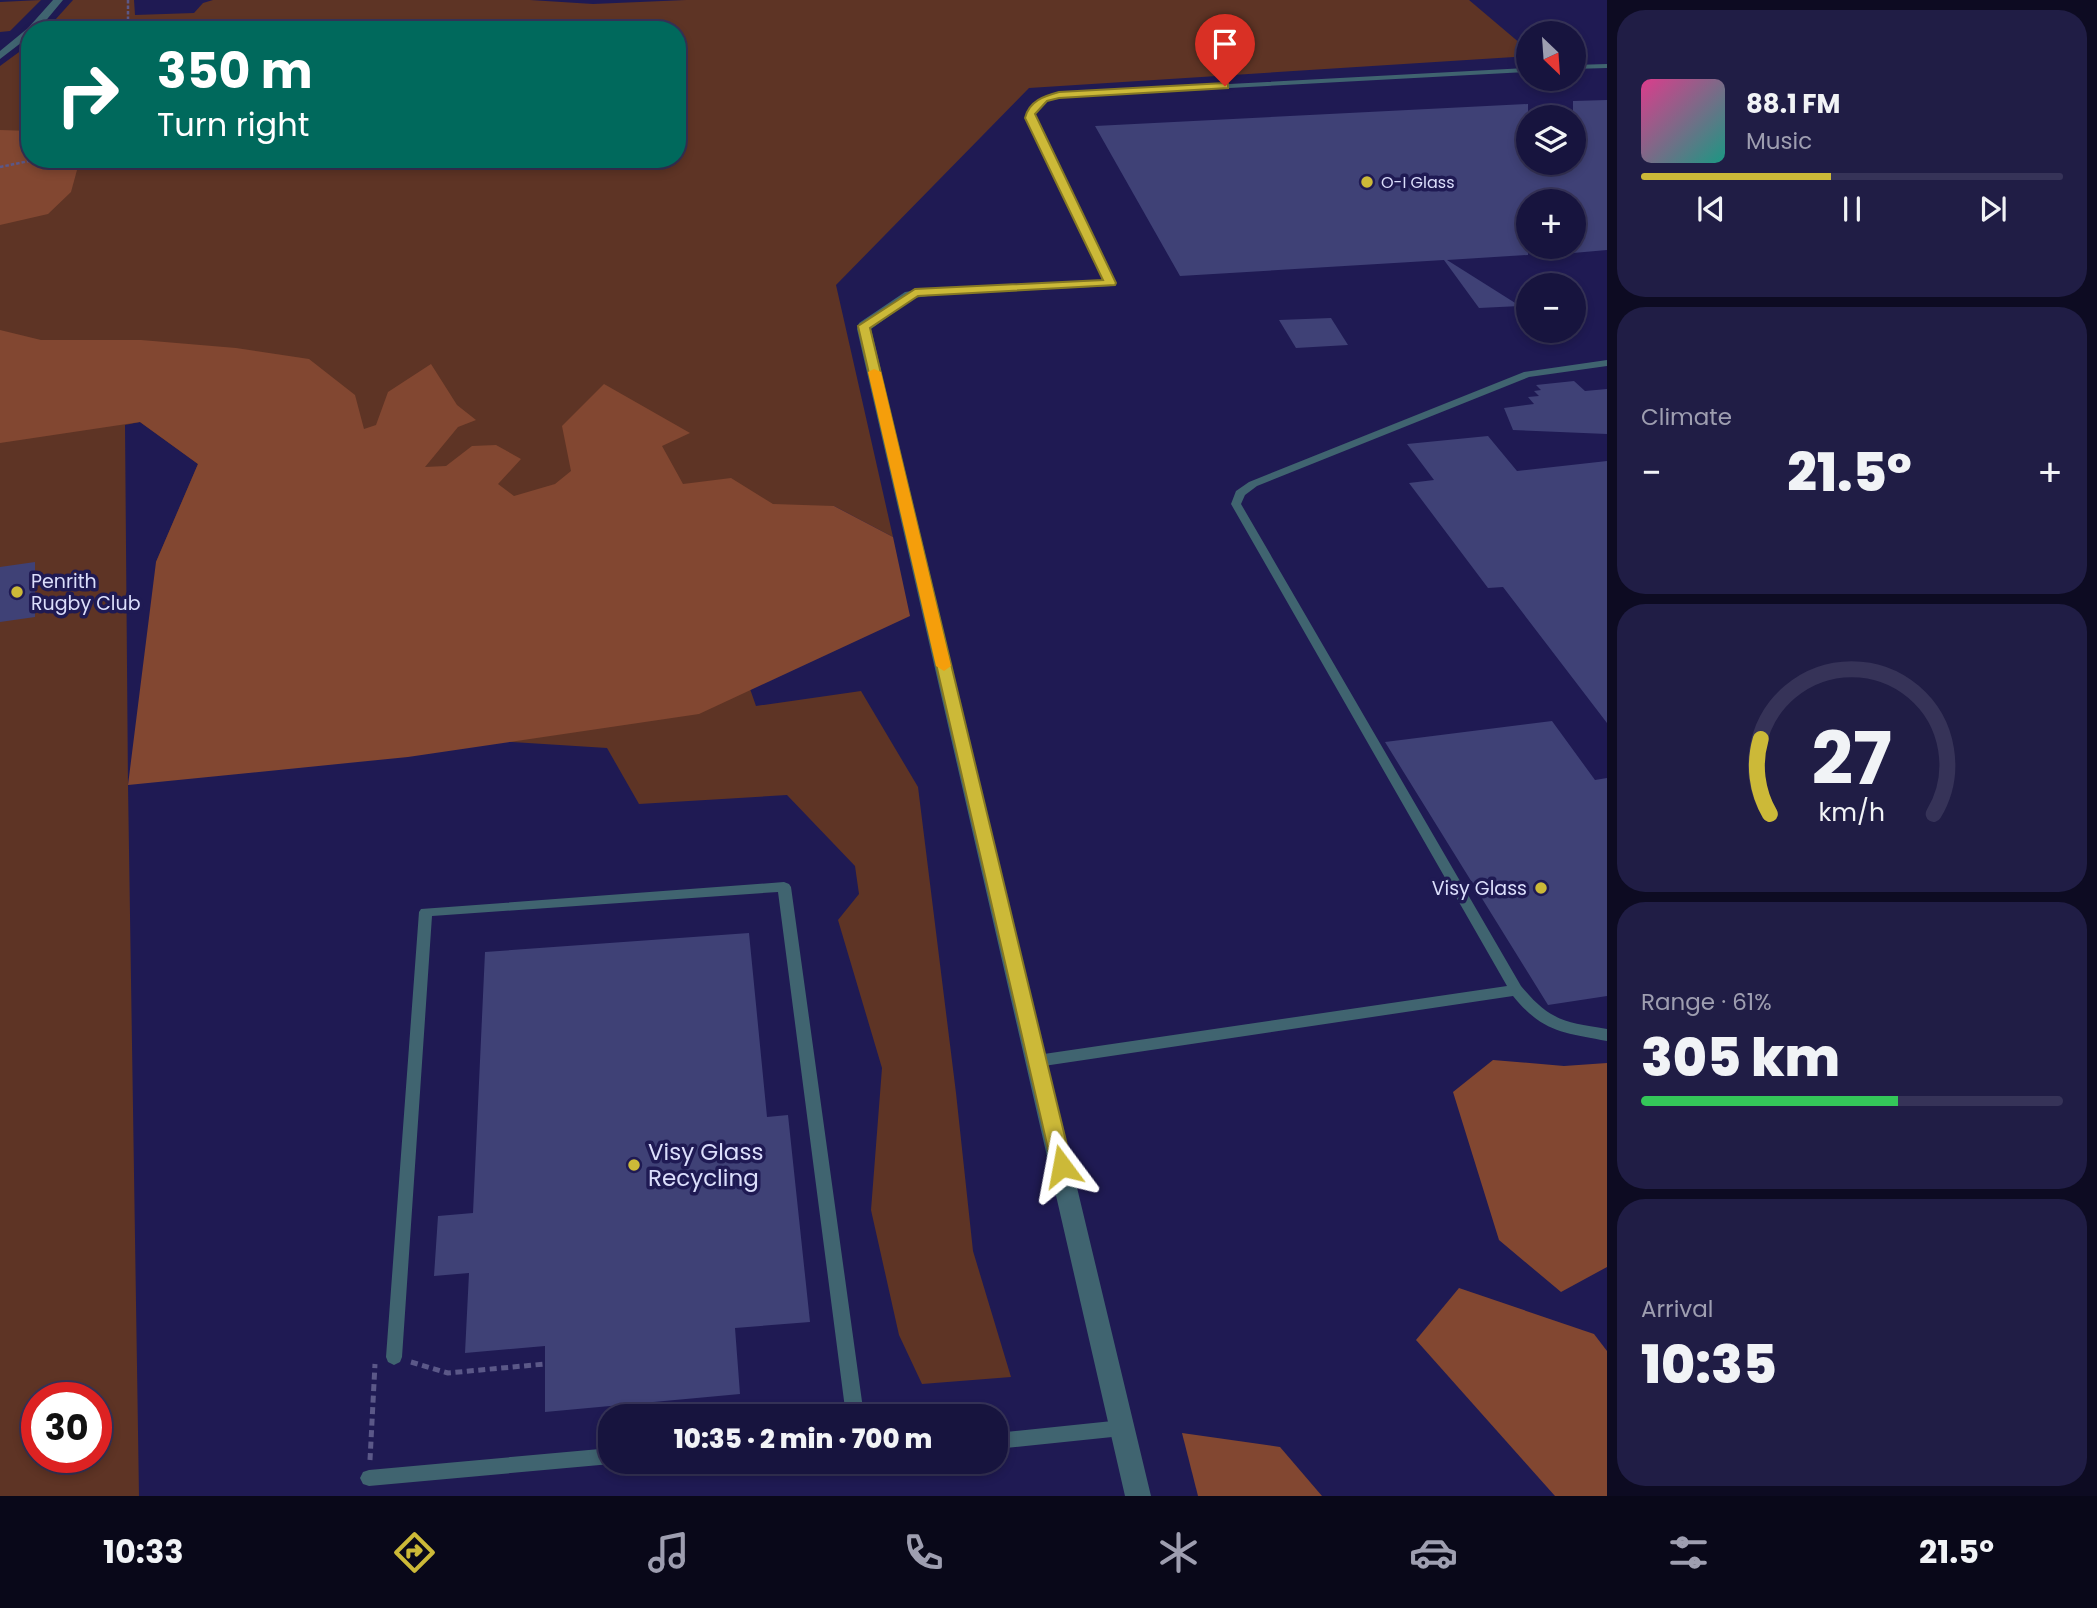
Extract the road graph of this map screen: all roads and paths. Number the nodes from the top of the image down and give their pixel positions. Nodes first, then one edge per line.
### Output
1 (58, 0) edge
2 (128, 0) edge
3 (39, 21) edge
4 (128, 21) edge
5 (21, 38) edge
6 (0, 55) edge
7 (1607, 66) edge
8 (1586, 67) edge
9 (1516, 71) edge
10 (21, 163) edge
11 (0, 167) edge
12 (930, 292) joint
13 (1607, 363) edge
14 (1517, 990) junction
15 (1607, 1035) edge
16 (1037, 1061) junction
17 (394, 1357) junction
18 (545, 1364) dead end
19 (853, 1404) edge
20 (1122, 1428) junction
21 (1008, 1440) edge
22 (598, 1457) edge
23 (369, 1478) joint
24 (1138, 1496) edge

1 - 3 street
2 - 4 path
5 - 6 street
7 - 8 lane
9 - 12 lane
10 - 11 path
12 - 16 street
13 - 14 lane
14 - 15 lane
14 - 16 lane
16 - 20 street
17 - 18 path
17 - 19 lane
17 - 23 path
20 - 21 lane
20 - 24 street
22 - 23 lane

